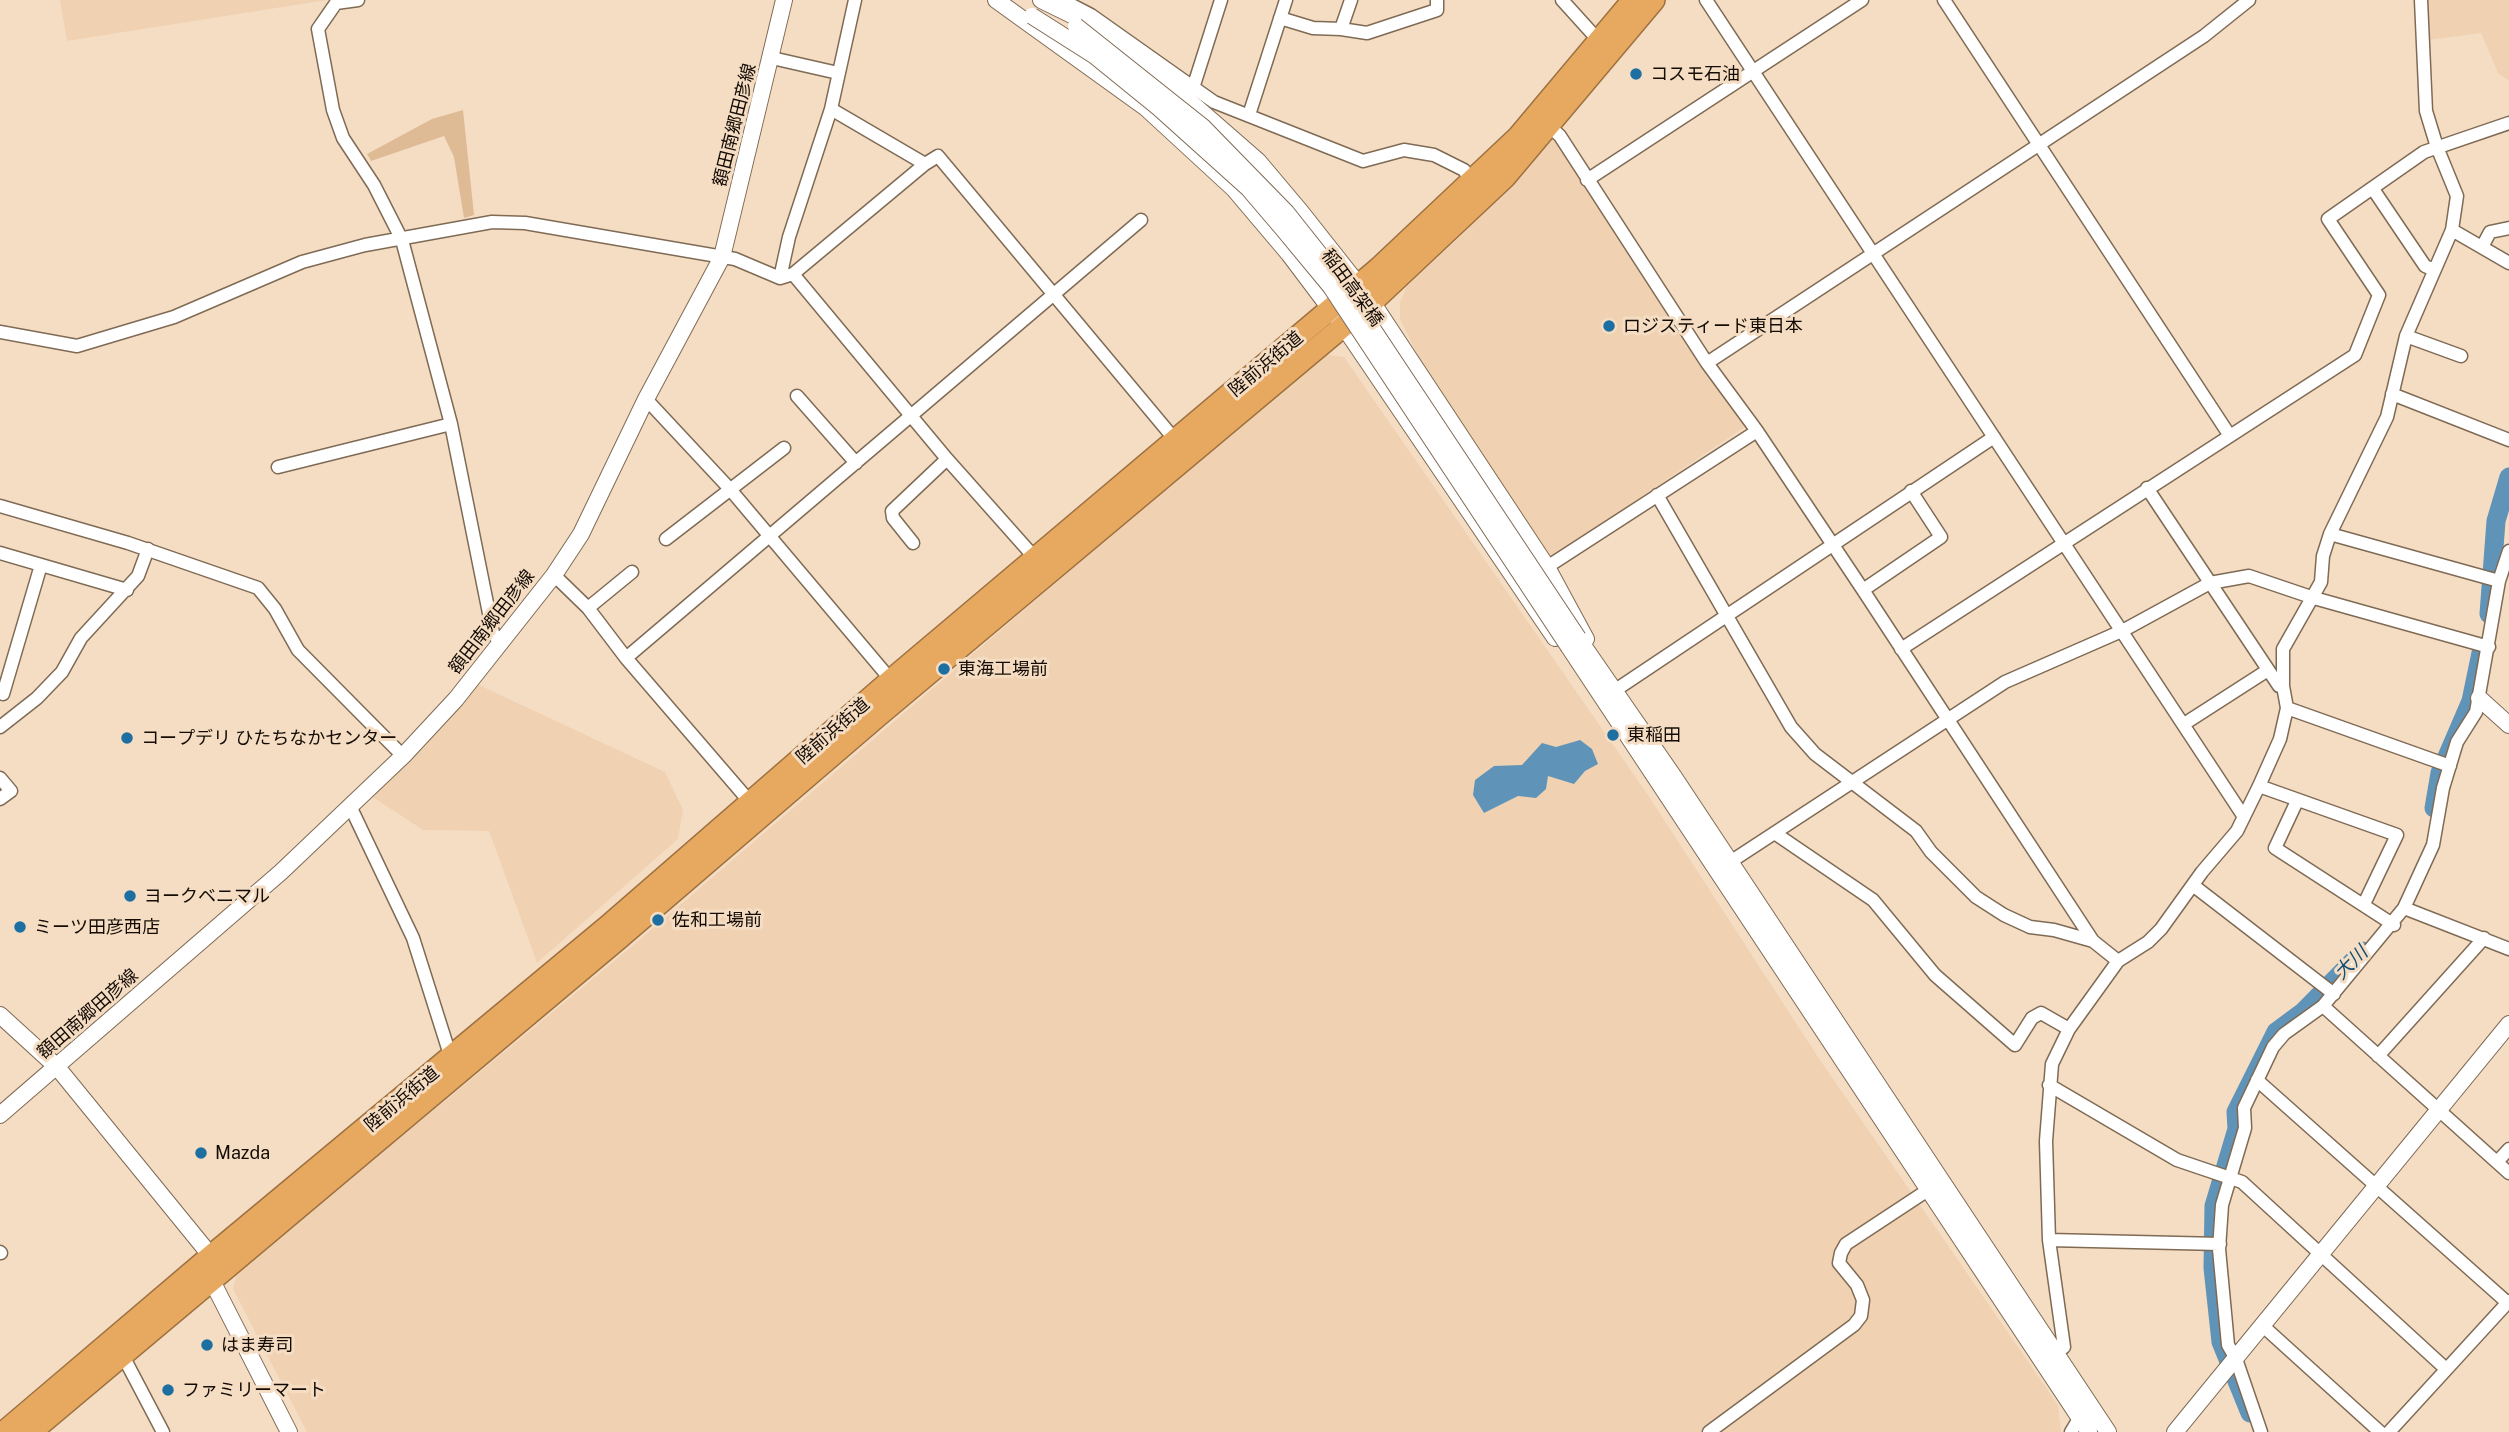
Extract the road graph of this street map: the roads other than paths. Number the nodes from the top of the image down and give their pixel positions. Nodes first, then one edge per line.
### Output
1 (358, 0) edge
2 (784, 0) edge
3 (855, 0) edge
4 (996, 0) edge
5 (1009, 0) edge
6 (1040, 0) edge
7 (1062, 0) edge
8 (1221, 0) edge
9 (1286, 0) edge
10 (1351, 0) edge
11 (1437, 0) edge
12 (1562, 0) edge
13 (1633, 0) edge
14 (1654, 0) edge
15 (1706, 0) edge
16 (1862, 0) edge
17 (1944, 0) edge
18 (2249, 0) edge
19 (2421, 0) edge
20 (1280, 18) junction
21 (1341, 29) junction
22 (1600, 42) junction
23 (772, 58) junction
24 (1753, 71) junction
25 (838, 73) junction
26 (1194, 85) junction
27 (831, 109) junction
28 (1249, 115) junction
29 (1544, 121) junction
30 (2509, 122) edge
31 (2039, 145) junction
32 (2437, 147) junction
33 (925, 164) junction
34 (1587, 180) junction
35 (1473, 183) junction
36 (2373, 189) junction
37 (1141, 220) dead end
38 (2509, 228) edge
39 (2452, 230) junction
40 (402, 240) junction
41 (2482, 247) junction
42 (1871, 254) junction
43 (722, 257) junction
44 (2509, 263) edge
45 (2434, 270) junction
46 (787, 276) junction
47 (1054, 294) junction
48 (1365, 294) junction
49 (1331, 309) junction
50 (1344, 327) junction
51 (0, 332) edge
52 (2406, 336) junction
53 (2461, 356) dead end
54 (1707, 363) junction
55 (2392, 394) junction
56 (797, 396) dead end
57 (646, 399) junction
58 (912, 416) junction
59 (451, 424) junction
60 (1757, 431) junction
61 (2230, 436) junction
62 (1994, 437) junction
63 (2509, 440) edge
64 (1176, 441) junction
65 (783, 449) dead end
66 (947, 459) junction
67 (856, 463) junction
68 (278, 467) dead end
69 (729, 488) junction
70 (2147, 488) junction
71 (1911, 491) junction
72 (1657, 495) junction
73 (0, 506) edge
74 (2330, 534) junction
75 (770, 537) junction
76 (666, 538) dead end
77 (913, 543) dead end
78 (1831, 544) junction
79 (2064, 544) junction
80 (148, 550) junction
81 (2509, 551) edge
82 (0, 553) edge
83 (1035, 558) junction
84 (41, 565) junction
85 (1547, 566) junction
86 (632, 572) dead end
87 (554, 575) junction
88 (2499, 581) junction
89 (2210, 583) junction
90 (127, 590) junction
91 (1863, 590) junction
92 (2314, 598) junction
93 (588, 608) junction
94 (1724, 616) junction
95 (2124, 630) junction
96 (1573, 643) junction
97 (501, 644) junction
98 (2489, 647) junction
99 (1901, 649) junction
100 (626, 658) junction
101 (2268, 670) junction
102 (891, 680) junction
103 (2283, 686) junction
104 (0, 693) edge
105 (1609, 695) junction
106 (2480, 698) junction
107 (2287, 708) junction
108 (1947, 722) junction
109 (2184, 723) junction
110 (2509, 725) edge
111 (0, 727) edge
112 (402, 756) junction
113 (2450, 766) junction
114 (0, 778) edge
115 (1853, 783) junction
116 (2259, 786) junction
117 (0, 799) edge
118 (2297, 801) junction
119 (750, 802) junction
120 (350, 806) junction
121 (2244, 817) junction
122 (1776, 834) junction
123 (1730, 863) junction
124 (1715, 872) junction
125 (2194, 886) junction
126 (2364, 904) junction
127 (2404, 908) junction
128 (2394, 925) junction
129 (2484, 938) junction
130 (2093, 942) junction
131 (2509, 949) edge
132 (2118, 961) junction
133 (2334, 994) junction
134 (2323, 1006) junction
135 (0, 1015) edge
136 (2509, 1024) edge
137 (2069, 1029) junction
138 (2378, 1056) junction
139 (451, 1058) junction
140 (57, 1067) junction
141 (2258, 1080) junction
142 (2049, 1084) junction
143 (2, 1110) edge
144 (2439, 1110) junction
145 (2509, 1149) edge
146 (2497, 1162) junction
147 (2509, 1173) edge
148 (2230, 1176) junction
149 (2379, 1187) junction
150 (1928, 1190) junction
151 (2049, 1240) junction
152 (2220, 1244) junction
153 (2321, 1255) junction
154 (211, 1256) junction
155 (212, 1281) junction
156 (2508, 1302) edge
157 (2263, 1326) junction
158 (122, 1354) junction
159 (2055, 1354) junction
160 (2236, 1359) junction
161 (2446, 1368) junction
162 (2080, 1418) junction
163 (32, 1427) edge
164 (4, 1432) edge
165 (163, 1432) edge
166 (289, 1432) edge
167 (1709, 1432) edge
168 (2071, 1432) edge
169 (2089, 1432) edge
170 (2108, 1432) edge
171 (2175, 1432) edge
172 (2261, 1432) edge
173 (2380, 1432) edge
174 (2389, 1432) edge

1 - 40 street
2 - 23 street, 額田南郷田彦線
3 - 25 street
4 - 49 street
5 - 96 street, 稲田高架橋, bridge
6 - 48 street
6 - 96 street, 稲田高架橋, bridge
7 - 26 street
8 - 26 street
9 - 20 street
10 - 21 street
11 - 21 street
12 - 22 street
13 - 22 highway, 陸前浜街道
14 - 29 highway, 陸前浜街道
15 - 24 street
16 - 24 street
17 - 31 street
18 - 31 street
19 - 32 street
20 - 21 street
20 - 28 street
22 - 29 highway, 陸前浜街道
23 - 25 street
23 - 43 street, 額田南郷田彦線
24 - 34 street
24 - 42 street
25 - 27 street
26 - 28 street
27 - 33 street
27 - 46 street
28 - 35 street
29 - 34 street
29 - 35 highway, 陸前浜街道
29 - 48 highway, 陸前浜街道
30 - 32 street
31 - 42 street
31 - 61 street
32 - 36 street
32 - 39 street
33 - 46 street
33 - 47 street
34 - 54 street
35 - 48 highway, 陸前浜街道
36 - 45 street
36 - 61 street
37 - 47 street
38 - 41 street
39 - 41 street
39 - 45 street
40 - 43 street
40 - 51 street
40 - 59 street
41 - 44 street
42 - 54 street
42 - 62 street
43 - 46 street
43 - 57 street, 額田南郷田彦線
45 - 52 street
46 - 58 street
47 - 58 street
47 - 64 street
48 - 49 highway, 陸前浜街道
48 - 50 highway, 陸前浜街道
48 - 85 street
49 - 50 street
49 - 64 highway, 陸前浜街道
50 - 105 street
50 - 155 highway, 陸前浜街道
52 - 53 street
52 - 55 street
54 - 60 street
55 - 63 street
55 - 74 street
56 - 67 street
57 - 69 street
57 - 87 street, 額田南郷田彦線
58 - 66 street
58 - 67 street
59 - 68 street
59 - 97 street
60 - 72 street
60 - 78 street
61 - 70 street
62 - 71 street
62 - 79 street
64 - 83 highway, 陸前浜街道
65 - 69 street
66 - 77 street
66 - 83 street
67 - 75 street
69 - 75 street
69 - 76 street
70 - 79 street
70 - 89 street
71 - 78 street
71 - 91 street
72 - 85 street
72 - 94 street
73 - 80 street
74 - 88 street
74 - 92 street
75 - 100 street
75 - 102 street
78 - 91 street
78 - 94 street
79 - 95 street
79 - 99 street
80 - 90 street
80 - 112 street
81 - 88 street
82 - 84 street
83 - 102 highway, 陸前浜街道
84 - 90 street
84 - 104 street
85 - 105 street
86 - 93 street
87 - 93 street
87 - 97 street, 額田南郷田彦線
88 - 98 street
89 - 92 street
89 - 95 street
89 - 101 street
90 - 111 street
91 - 99 street
92 - 98 street
92 - 103 street
93 - 100 street
94 - 105 street
94 - 115 street
95 - 108 street
95 - 109 street
96 - 105 street
97 - 112 street, 額田南郷田彦線
98 - 106 street
99 - 108 street
100 - 119 street
101 - 103 street
101 - 109 street
102 - 119 highway, 陸前浜街道
103 - 107 street
105 - 123 street
105 - 124 street
106 - 110 street
106 - 113 street
107 - 113 street
107 - 116 street
108 - 115 street
108 - 130 street
109 - 121 street
112 - 120 street, 額田南郷田彦線
113 - 127 street
114 - 117 street
115 - 122 street
115 - 130 street
116 - 118 street
116 - 121 street
118 - 126 street
118 - 126 street
119 - 139 highway, 陸前浜街道
120 - 139 street
120 - 140 street, 額田南郷田彦線
121 - 125 street
122 - 123 street
122 - 137 street
123 - 124 street
123 - 159 street
124 - 150 street
125 - 132 street
125 - 133 street
126 - 128 street
127 - 128 street
127 - 129 street
128 - 133 street
129 - 131 street
129 - 138 street
130 - 132 street
132 - 137 street
133 - 134 street
134 - 138 street
134 - 141 street
135 - 140 street
136 - 144 street
137 - 142 street
138 - 144 street
139 - 154 highway, 陸前浜街道
140 - 143 street, 額田南郷田彦線
140 - 154 street
141 - 148 street
141 - 149 street
142 - 148 street
142 - 151 street
144 - 146 street
144 - 149 street
145 - 146 street
146 - 147 street
148 - 152 street
148 - 153 street
149 - 153 street
149 - 156 street
150 - 162 street
150 - 167 street
151 - 152 street
151 - 159 street
152 - 160 street
153 - 157 street
153 - 161 street
154 - 155 street
154 - 163 highway, 陸前浜街道
155 - 158 highway, 陸前浜街道
155 - 166 street
156 - 161 street
157 - 160 street
157 - 173 street
158 - 163 highway, 陸前浜街道
158 - 165 street
159 - 170 street
160 - 171 street
160 - 172 street
161 - 174 street
162 - 168 street
162 - 169 street
163 - 164 highway, 陸前浜街道

